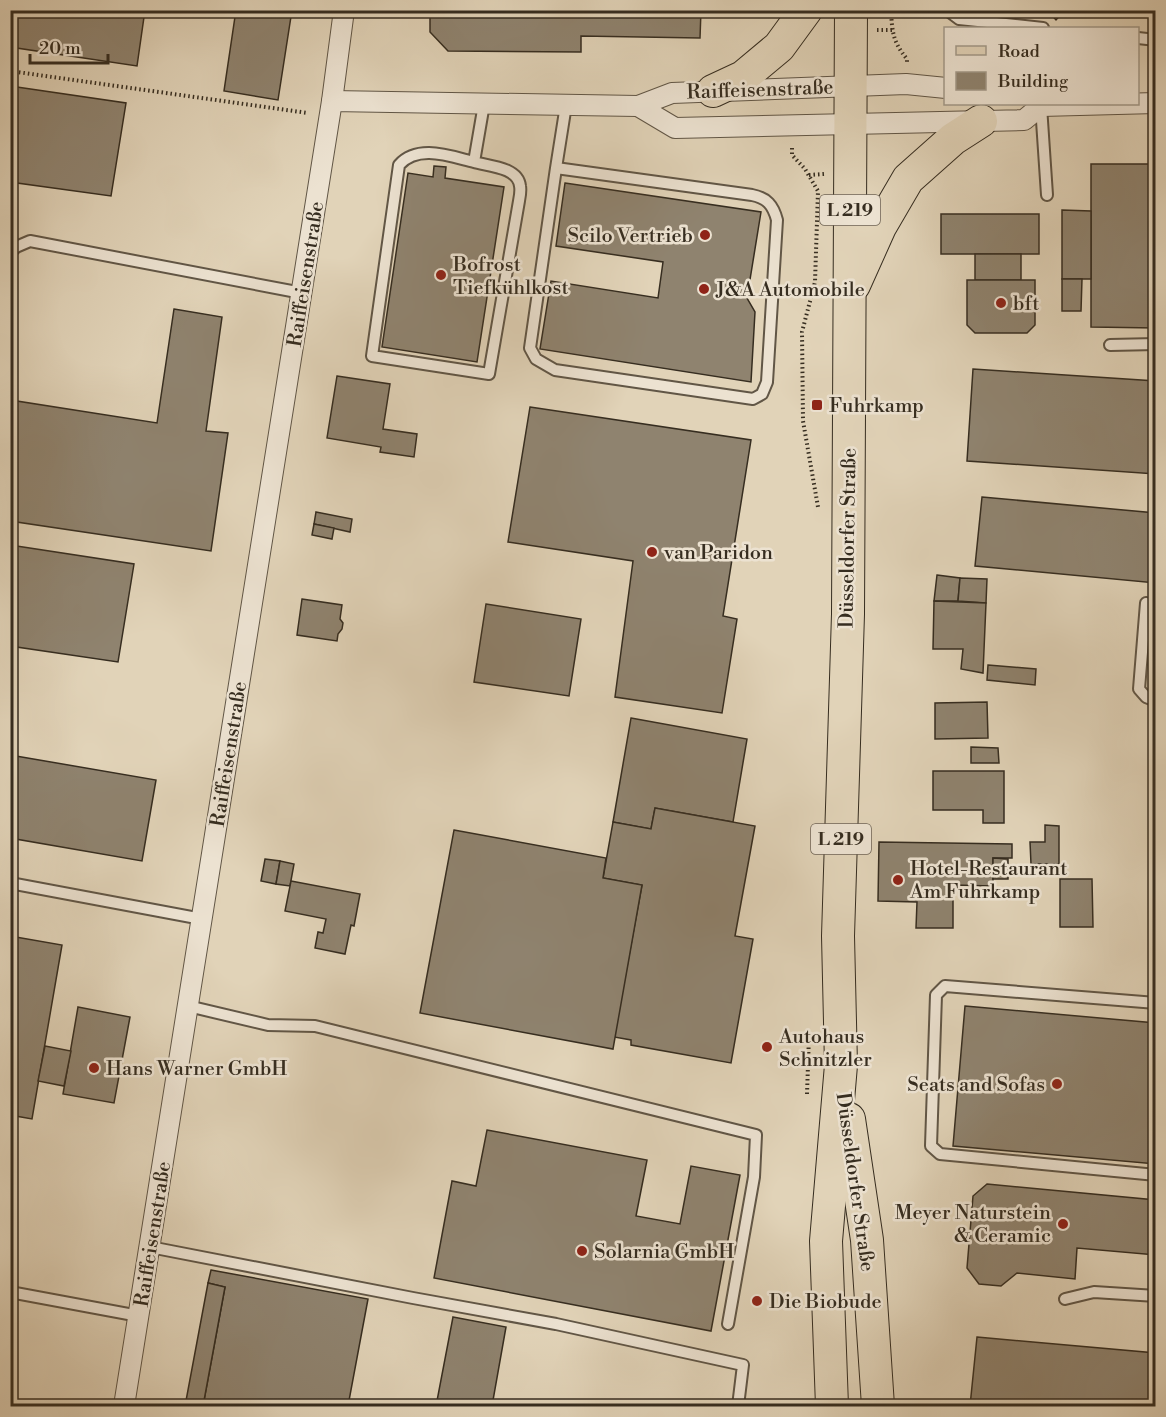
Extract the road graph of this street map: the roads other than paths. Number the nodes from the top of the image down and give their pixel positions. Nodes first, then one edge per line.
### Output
1 (344, 10) edge
2 (806, 10) edge
3 (851, 10) edge
4 (947, 10) edge
5 (1034, 27) edge
6 (1139, 38) edge
7 (1155, 40) edge
8 (849, 86) junction
9 (944, 88) edge
10 (712, 91) junction
11 (1139, 103) edge
12 (1155, 103) edge
13 (484, 104) junction
14 (566, 105) junction
15 (1039, 105) edge
16 (638, 106) junction
17 (331, 108) junction
18 (981, 121) junction
19 (850, 124) junction
20 (474, 162) junction
21 (556, 168) junction
22 (1047, 195) dead end
23 (10, 253) edge
24 (302, 293) junction
25 (849, 297) junction
26 (1155, 344) edge
27 (1110, 345) dead end
28 (1146, 603) dead end
29 (1155, 701) edge
30 (10, 883) edge
31 (202, 920) junction
32 (1155, 1003) edge
33 (188, 1006) junction
34 (841, 1065) junction
35 (1155, 1175) edge
36 (150, 1246) junction
37 (10, 1292) edge
38 (1155, 1296) edge
39 (1065, 1299) dead end
40 (139, 1316) junction
41 (728, 1324) dead end
42 (124, 1407) edge
43 (738, 1407) edge
44 (832, 1407) edge
45 (878, 1407) edge

1 - 17 street, Raiffeisenstraße
2 - 10 main road
3 - 8 main road, Düsseldorfer Straße / L 219
4 - 5 lane
6 - 7 lane
8 - 9 street, Raiffeisenstraße
8 - 10 street, Raiffeisenstraße
8 - 19 main road, Düsseldorfer Straße / L 219
10 - 16 street, Raiffeisenstraße
11 - 12 street
13 - 14 street, Raiffeisenstraße
13 - 17 street, Raiffeisenstraße
13 - 20 lane
14 - 16 street, Raiffeisenstraße
14 - 21 lane
15 - 18 street, Raiffeisenstraße
15 - 22 lane
16 - 19 street, Raiffeisenstraße
17 - 24 street, Raiffeisenstraße
18 - 19 street, Raiffeisenstraße
18 - 25 main road
19 - 25 main road, Düsseldorfer Straße / L 219
20 - 20 lane
21 - 21 lane
23 - 24 lane
24 - 31 street, Raiffeisenstraße
25 - 34 main road, Düsseldorfer Straße / L 219
26 - 27 lane
28 - 29 lane
30 - 31 lane
31 - 33 street, Raiffeisenstraße
32 - 35 lane
33 - 36 street, Raiffeisenstraße
33 - 41 lane
34 - 44 main road, Düsseldorfer Straße / L 219
34 - 45 main road, Düsseldorfer Straße / L 219
36 - 40 street, Raiffeisenstraße
36 - 43 lane
37 - 40 lane
38 - 39 lane
40 - 42 street, Raiffeisenstraße

